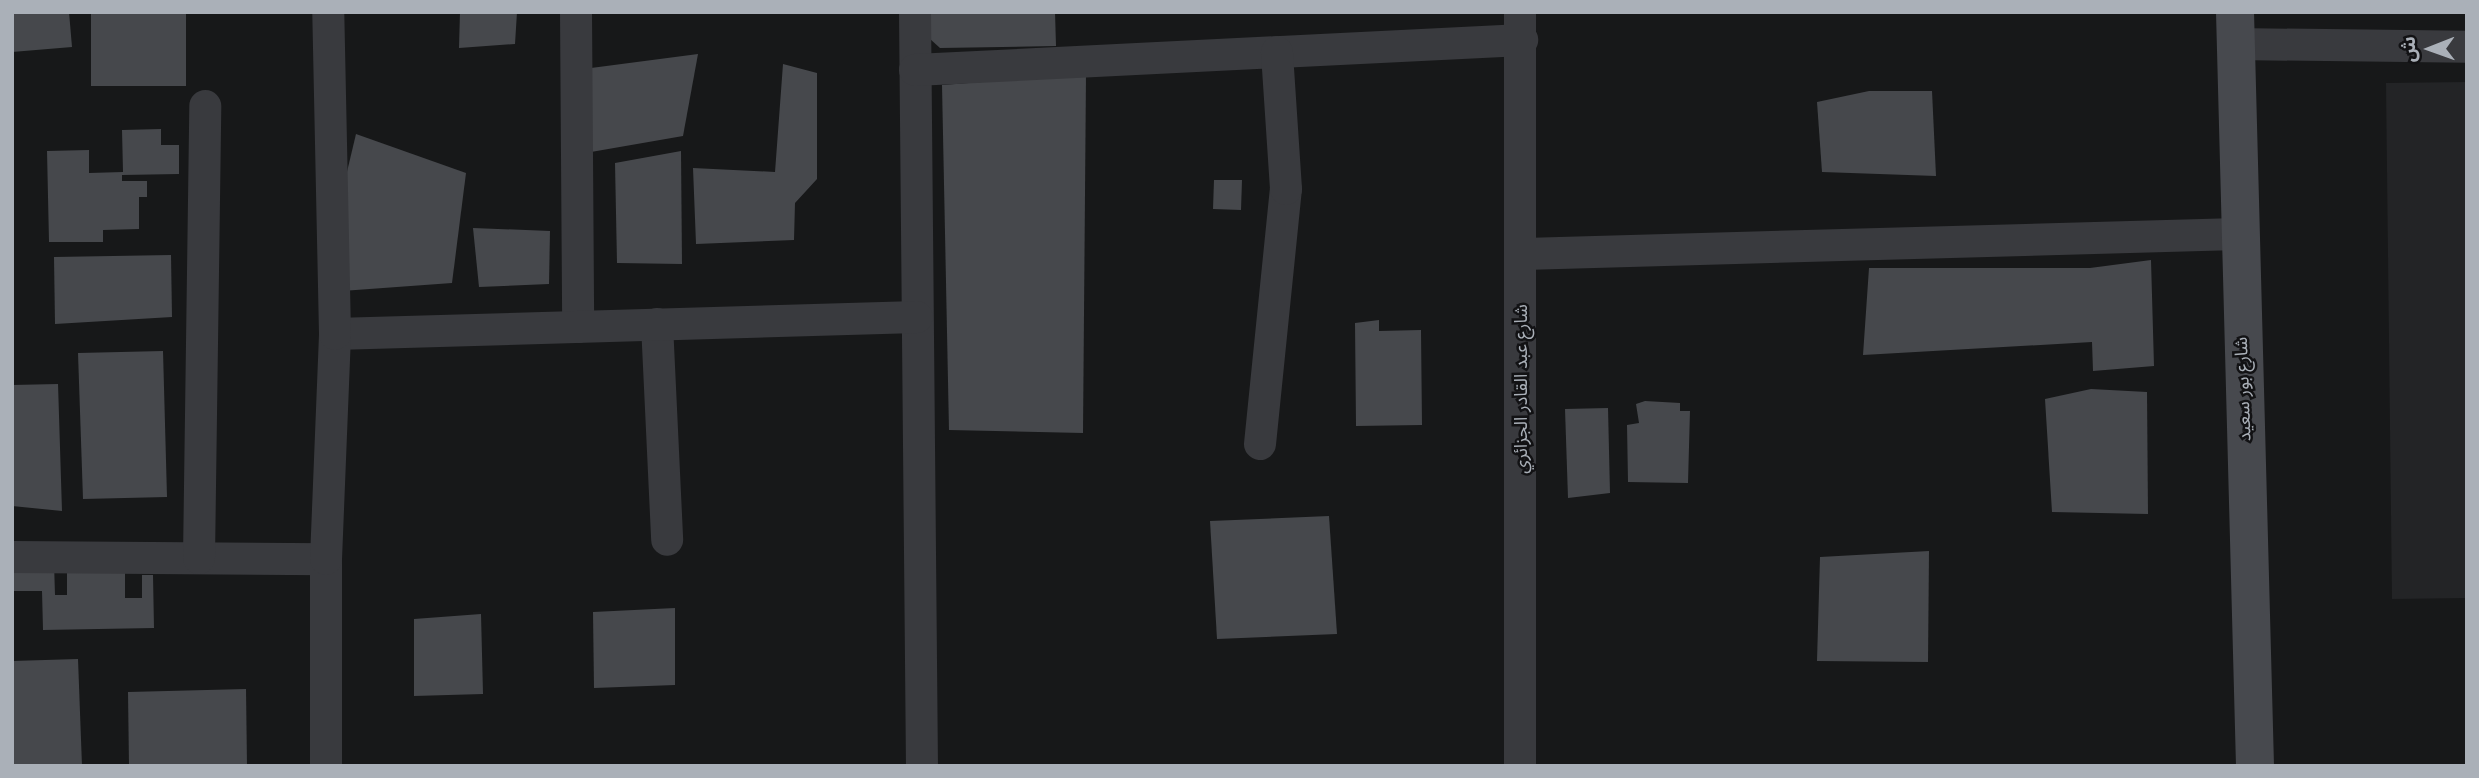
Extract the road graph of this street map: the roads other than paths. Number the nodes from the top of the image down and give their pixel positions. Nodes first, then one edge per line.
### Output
1 (328, 12) edge
2 (576, 12) edge
3 (915, 12) edge
4 (1521, 26) edge
5 (2235, 28) edge
6 (2467, 47) edge
7 (1277, 52) junction
8 (915, 70) junction
9 (205, 106) dead end
10 (2238, 234) junction
11 (1521, 254) junction
12 (917, 317) junction
13 (657, 324) junction
14 (578, 327) junction
15 (335, 334) junction
16 (1259, 444) dead end
17 (667, 540) dead end
18 (12, 557) edge
19 (199, 558) junction
20 (326, 559) junction
21 (326, 766) edge
22 (922, 766) edge
23 (1520, 766) edge
24 (2255, 766) edge

1 - 15 street
2 - 14 street
3 - 8 street
4 - 7 street
4 - 11 street, شارع عبد القادر الجزائري
5 - 6 street
5 - 10 main road, شارع بور سعيد
7 - 8 street
7 - 16 street
8 - 12 street
9 - 19 street
10 - 11 street
10 - 24 main road, شارع بور سعيد
11 - 23 street, شارع عبد القادر الجزائري
12 - 13 street
12 - 22 street
13 - 14 street
13 - 17 street
14 - 15 street
15 - 20 street
18 - 19 street
19 - 20 street
20 - 21 street

